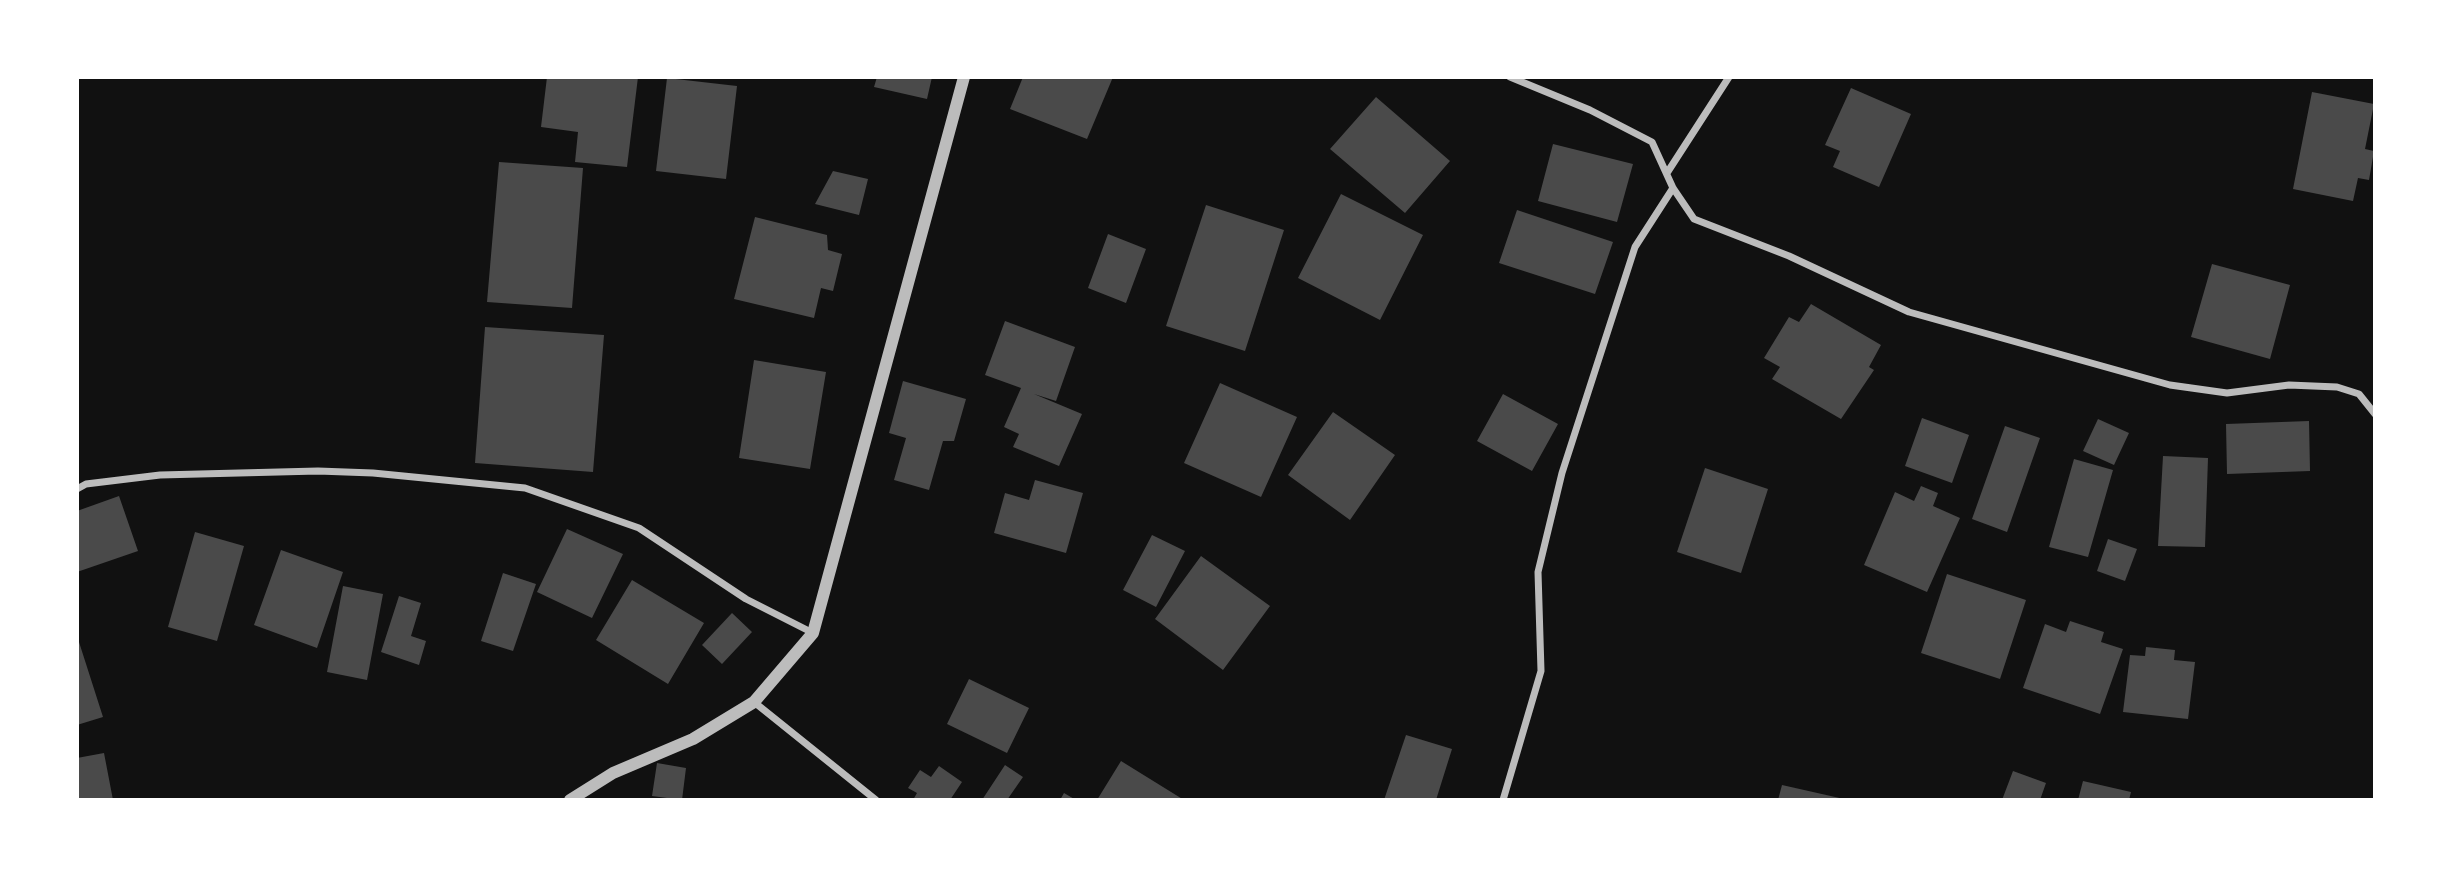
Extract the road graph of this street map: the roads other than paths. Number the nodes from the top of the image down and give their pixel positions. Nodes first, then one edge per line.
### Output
1 (964, 77) edge
2 (1510, 77) edge
3 (1729, 77) edge
4 (1667, 173) junction
5 (1674, 188) junction
6 (2375, 414) edge
7 (77, 489) edge
8 (813, 633) junction
9 (754, 702) junction
10 (570, 800) edge
11 (876, 800) edge
12 (1503, 800) edge

1 - 8 street
2 - 4 street
3 - 4 street
4 - 5 street
5 - 6 street
5 - 12 street
7 - 8 street
8 - 9 street
9 - 10 street
9 - 11 street

